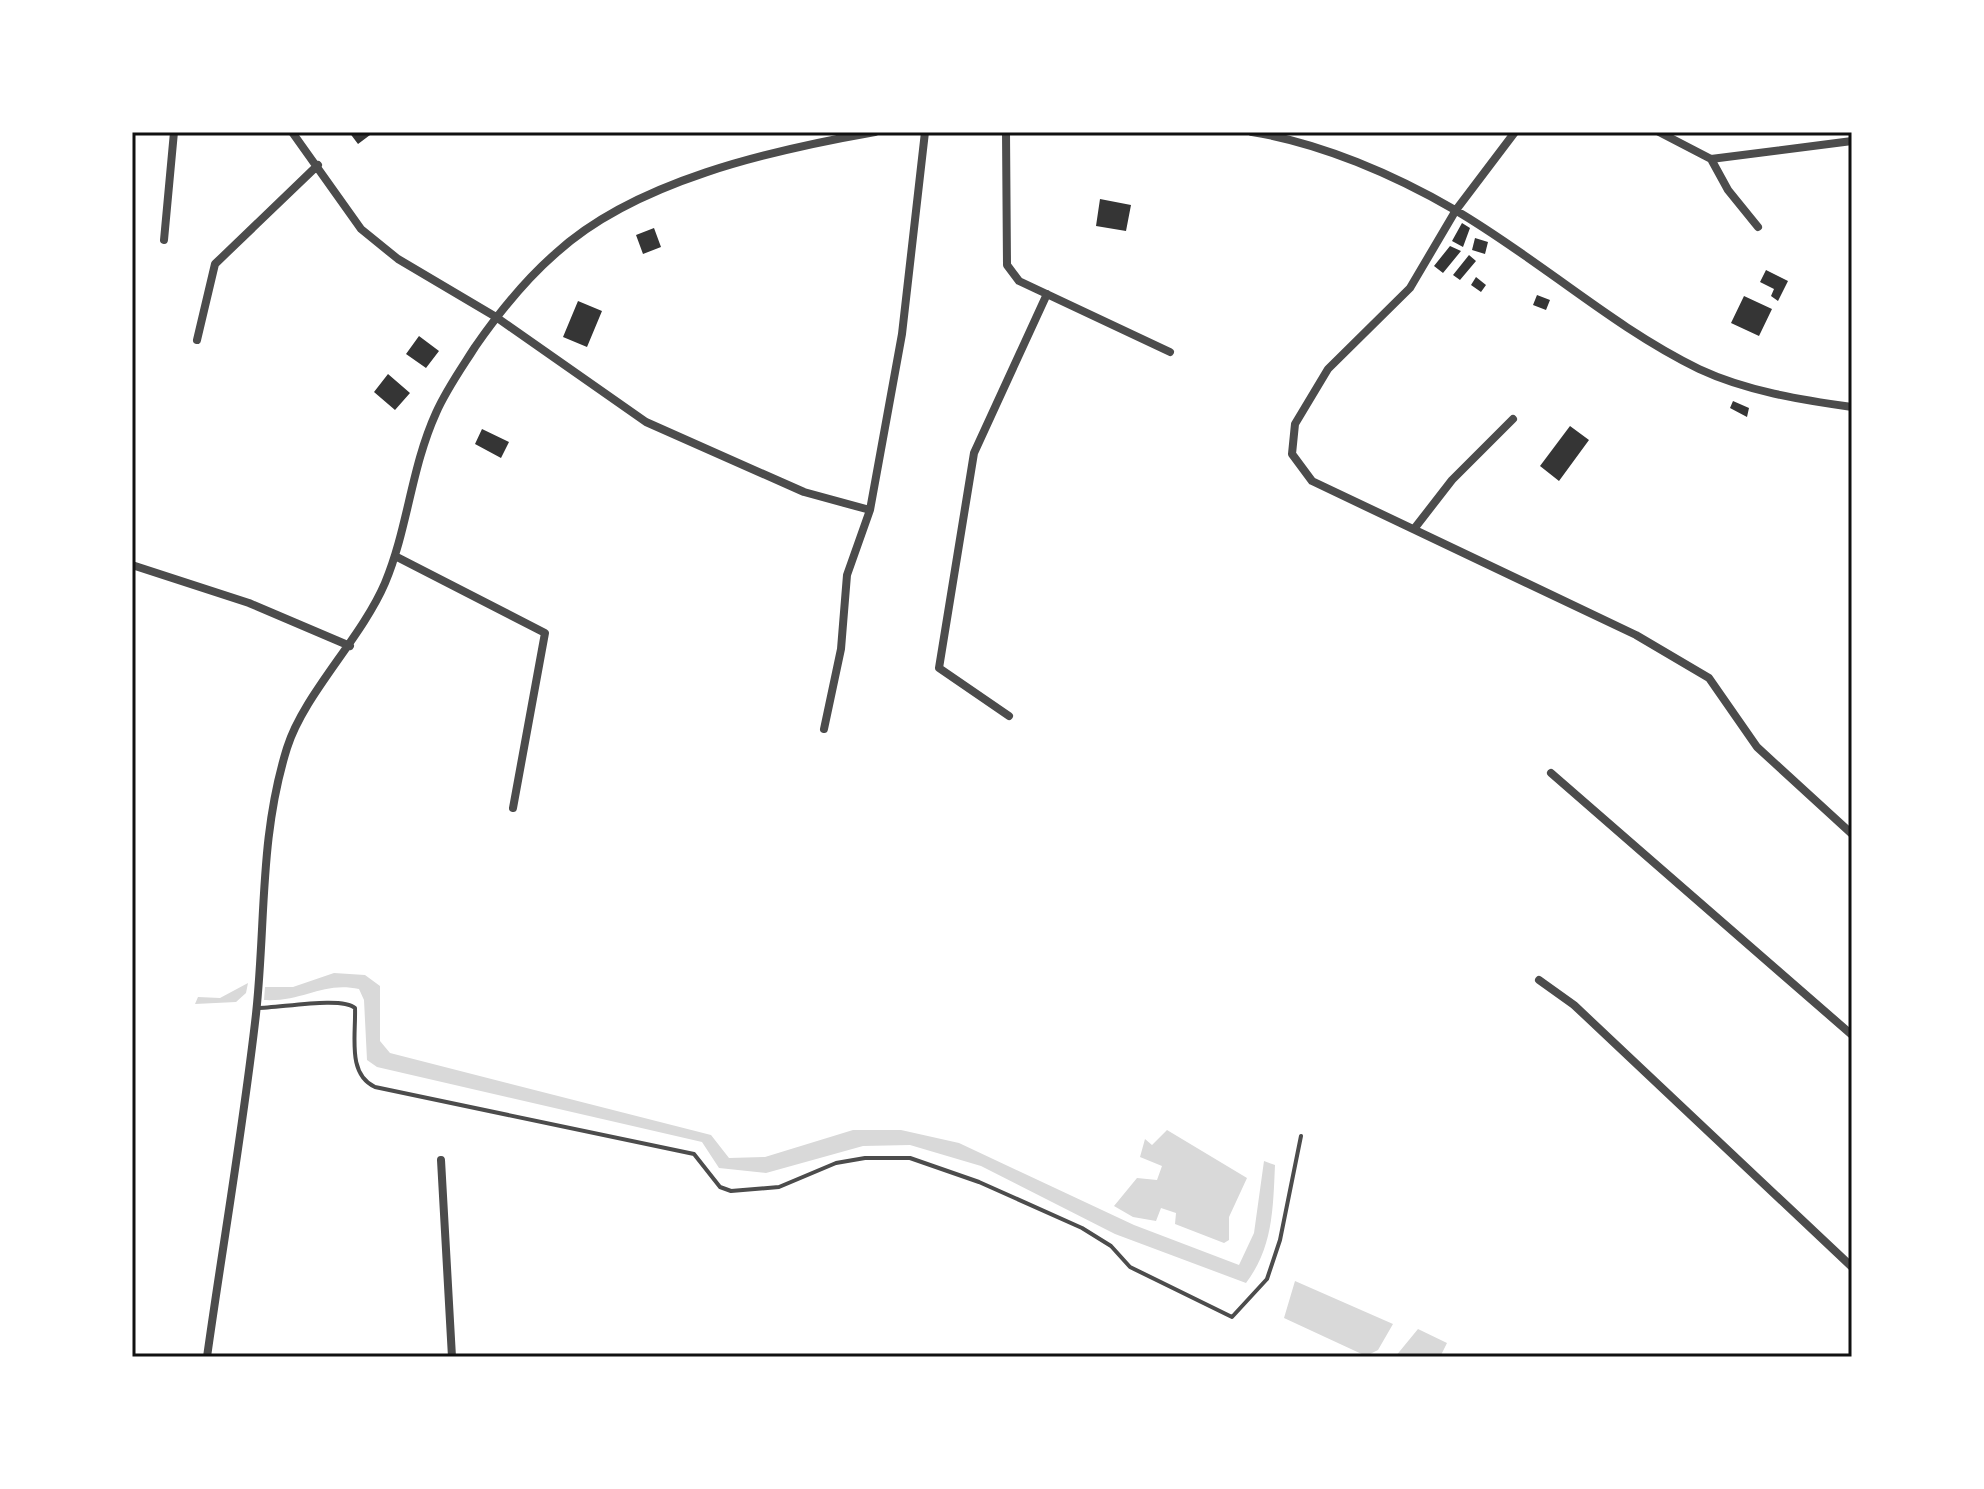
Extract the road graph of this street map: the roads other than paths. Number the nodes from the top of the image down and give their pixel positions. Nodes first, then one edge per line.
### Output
1 (174, 132) edge
2 (292, 132) edge
3 (817, 132) edge
4 (875, 132) edge
5 (925, 132) edge
6 (1006, 132) edge
7 (1252, 132) edge
8 (1515, 132) edge
9 (1659, 132) edge
10 (822, 141) junction
11 (1852, 141) edge
12 (1711, 159) junction
13 (318, 165) junction
14 (1456, 210) junction
15 (1758, 227) dead end
16 (164, 240) dead end
17 (1047, 294) junction
18 (496, 317) junction
19 (197, 340) dead end
20 (1170, 352) dead end
21 (1852, 407) edge
22 (1513, 419) dead end
23 (870, 510) junction
24 (1414, 529) junction
25 (395, 556) junction
26 (132, 565) edge
27 (350, 646) junction
28 (1009, 716) dead end
29 (824, 729) dead end
30 (1551, 773) dead end
31 (513, 808) dead end
32 (1852, 834) edge
33 (1539, 980) dead end
34 (257, 1008) junction
35 (1852, 1035) edge
36 (1301, 1136) dead end
37 (441, 1160) dead end
38 (1852, 1267) edge
39 (207, 1357) edge
40 (452, 1357) edge

1 - 16 street
2 - 13 street
3 - 10 street
4 - 10 street
5 - 23 street
6 - 17 street
7 - 14 street
8 - 14 street
9 - 12 street
10 - 18 street
11 - 12 street
12 - 15 street
13 - 18 street
13 - 19 street
14 - 21 street
14 - 24 street
17 - 20 street
17 - 28 street
18 - 23 street
18 - 25 street
22 - 24 street
23 - 29 street
24 - 32 street
25 - 27 street
25 - 31 street
26 - 27 street
27 - 34 street
30 - 35 street
33 - 38 street
34 - 36 lane
34 - 39 street
37 - 40 street

